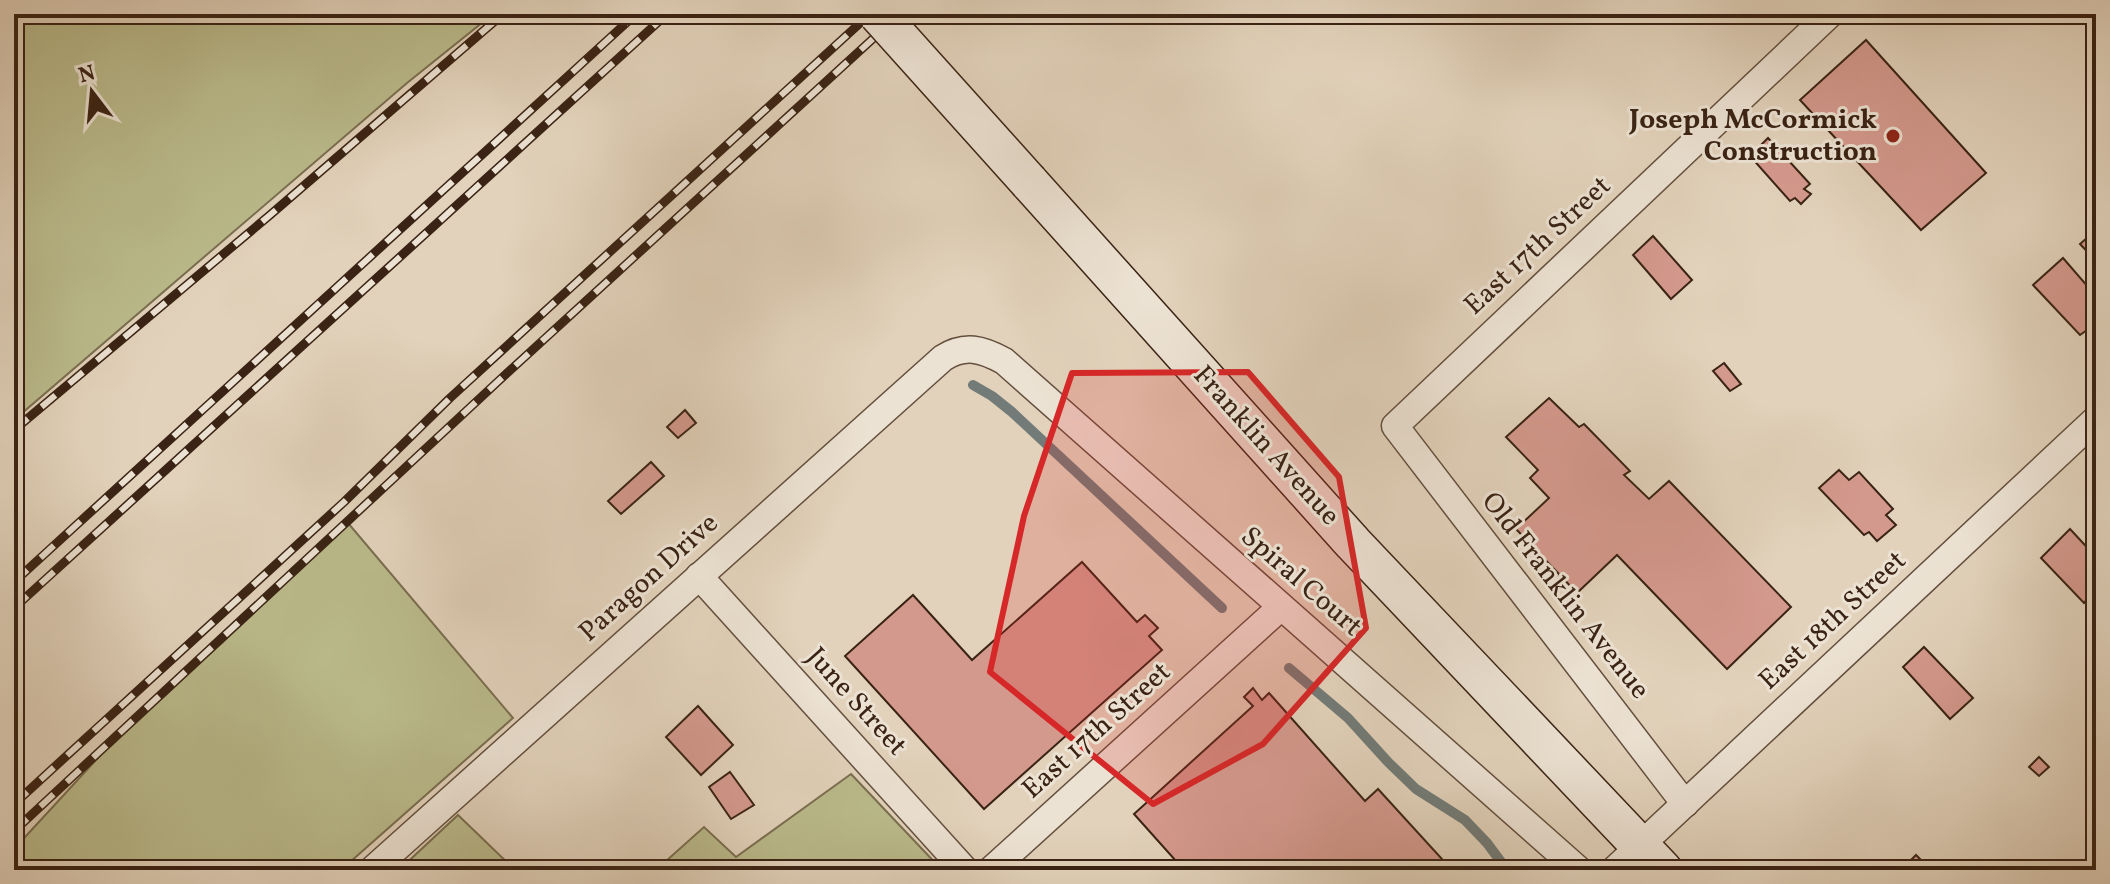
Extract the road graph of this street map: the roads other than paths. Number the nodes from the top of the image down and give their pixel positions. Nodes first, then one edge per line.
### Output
1 (878, 14) edge
2 (1830, 14) edge
3 (977, 348) joint
4 (2096, 419) edge
5 (1395, 426) joint
6 (699, 576) junction
7 (1281, 607) junction
8 (1685, 804) junction
9 (1639, 862) edge
10 (372, 870) edge
11 (965, 870) edge
12 (991, 870) edge
13 (1579, 870) edge

1 - 9 street, Franklin Avenue, bridge
2 - 5 street, East 17th Street
3 - 6 street, Paragon Drive
3 - 7 street, Spiral Court
4 - 8 street, East 18th Street
5 - 8 street, Old Franklin Avenue
6 - 10 street, Paragon Drive
6 - 11 street, June Street
7 - 12 street, East 17th Street
7 - 13 street, Spiral Court
8 - 9 street, East 18th Street

